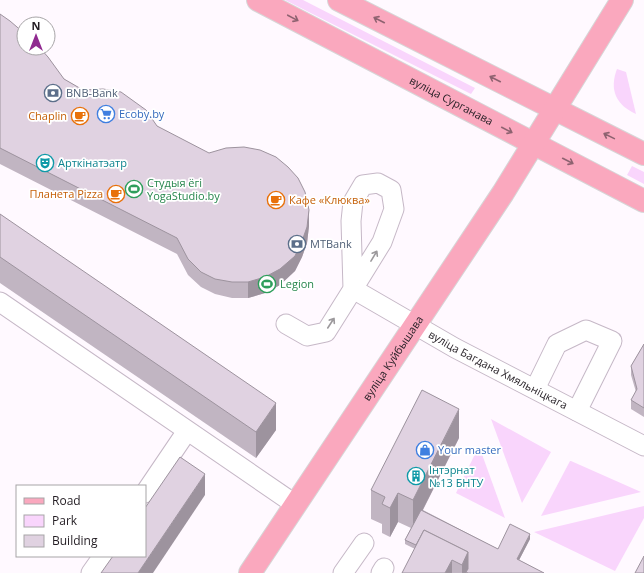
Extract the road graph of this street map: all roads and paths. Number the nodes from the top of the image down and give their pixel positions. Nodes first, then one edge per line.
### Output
1 (258, 0) edge
2 (339, 0) edge
3 (622, 0) edge
4 (555, 109) junction
5 (534, 143) junction
6 (644, 154) edge
7 (644, 201) edge
8 (353, 290) junction
9 (0, 302) edge
10 (286, 324) dead end
11 (416, 324) junction
12 (535, 389) junction
13 (577, 411) junction
14 (187, 431) junction
15 (644, 446) edge
16 (146, 492) edge
17 (296, 505) junction
18 (364, 543) dead end
19 (102, 557) edge
20 (91, 573) edge
21 (250, 573) edge
22 (343, 573) edge

1 -> 5 main road, вуліца Сурганава
4 -> 2 main road
3 - 4 main road, вуліца Куйбышава
4 - 5 main road, вуліца Куйбышава
6 -> 4 main road
5 -> 7 main road, вуліца Сурганава
5 - 11 main road, вуліца Куйбышава
8 -> 8 street
10 -> 8 street
8 - 11 street, вуліца Багдана Хмяльніцкага
9 - 14 street
11 - 12 street, вуліца Багдана Хмяльніцкага
11 - 17 main road, вуліца Куйбышава
12 - 13 street, вуліца Багдана Хмяльніцкага
12 - 13 street
13 - 15 street, вуліца Багдана Хмяльніцкага
14 - 16 street
14 - 17 street
17 - 21 main road, вуліца Куйбышава
18 - 22 street
19 - 20 street

